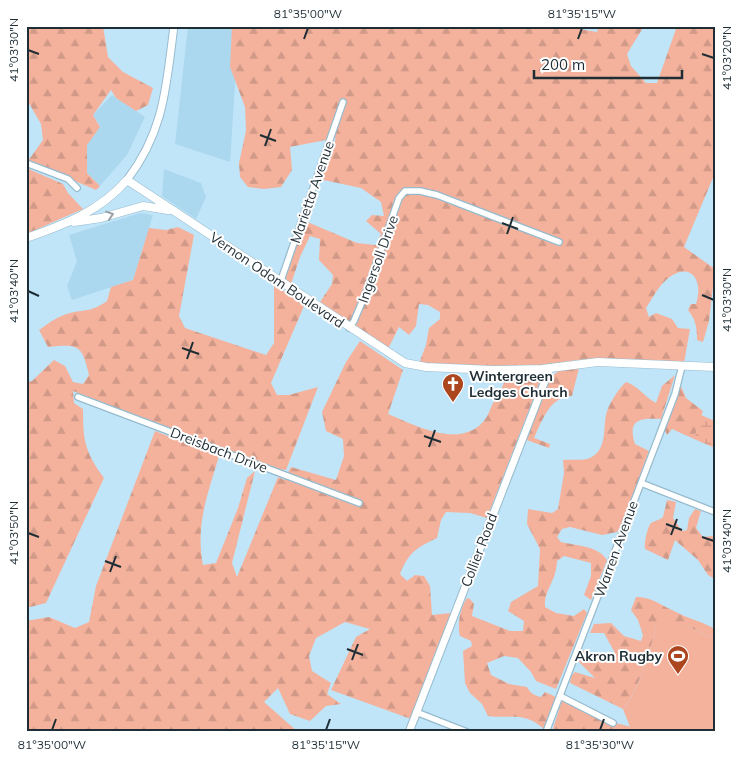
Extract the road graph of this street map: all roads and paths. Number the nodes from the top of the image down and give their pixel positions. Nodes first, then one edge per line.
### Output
1 (174, 26) edge
2 (343, 102) dead end
3 (26, 163) edge
4 (127, 180) junction
5 (77, 188) dead end
6 (172, 210) junction
7 (67, 223) junction
8 (26, 238) edge
9 (559, 242) dead end
10 (280, 283) junction
11 (348, 328) junction
12 (682, 366) junction
13 (715, 367) edge
14 (550, 368) junction
15 (78, 397) dead end
16 (641, 483) junction
17 (359, 503) dead end
18 (715, 512) edge
19 (560, 696) junction
20 (416, 712) junction
21 (613, 723) dead end
22 (409, 732) edge
23 (467, 732) edge
24 (546, 732) edge

1 - 4 street
2 - 10 street, Marietta Avenue
3 - 5 street
4 - 6 main road, Vernon Odom Boulevard
4 - 7 main road
7 -> 6 main road
6 - 10 main road, Vernon Odom Boulevard
7 - 8 main road
9 - 11 street, Ingersoll Drive
10 - 11 main road, Vernon Odom Boulevard
11 - 14 main road, Vernon Odom Boulevard
12 - 13 main road, Vernon Odom Boulevard
12 - 14 main road, Vernon Odom Boulevard
12 - 16 street, Warren Avenue
14 - 20 street, Collier Road
15 - 17 street, Dreisbach Drive
16 - 18 street
16 - 19 street, Warren Avenue
19 - 21 street
19 - 24 street, Warren Avenue
20 - 22 street, Collier Road
20 - 23 street

